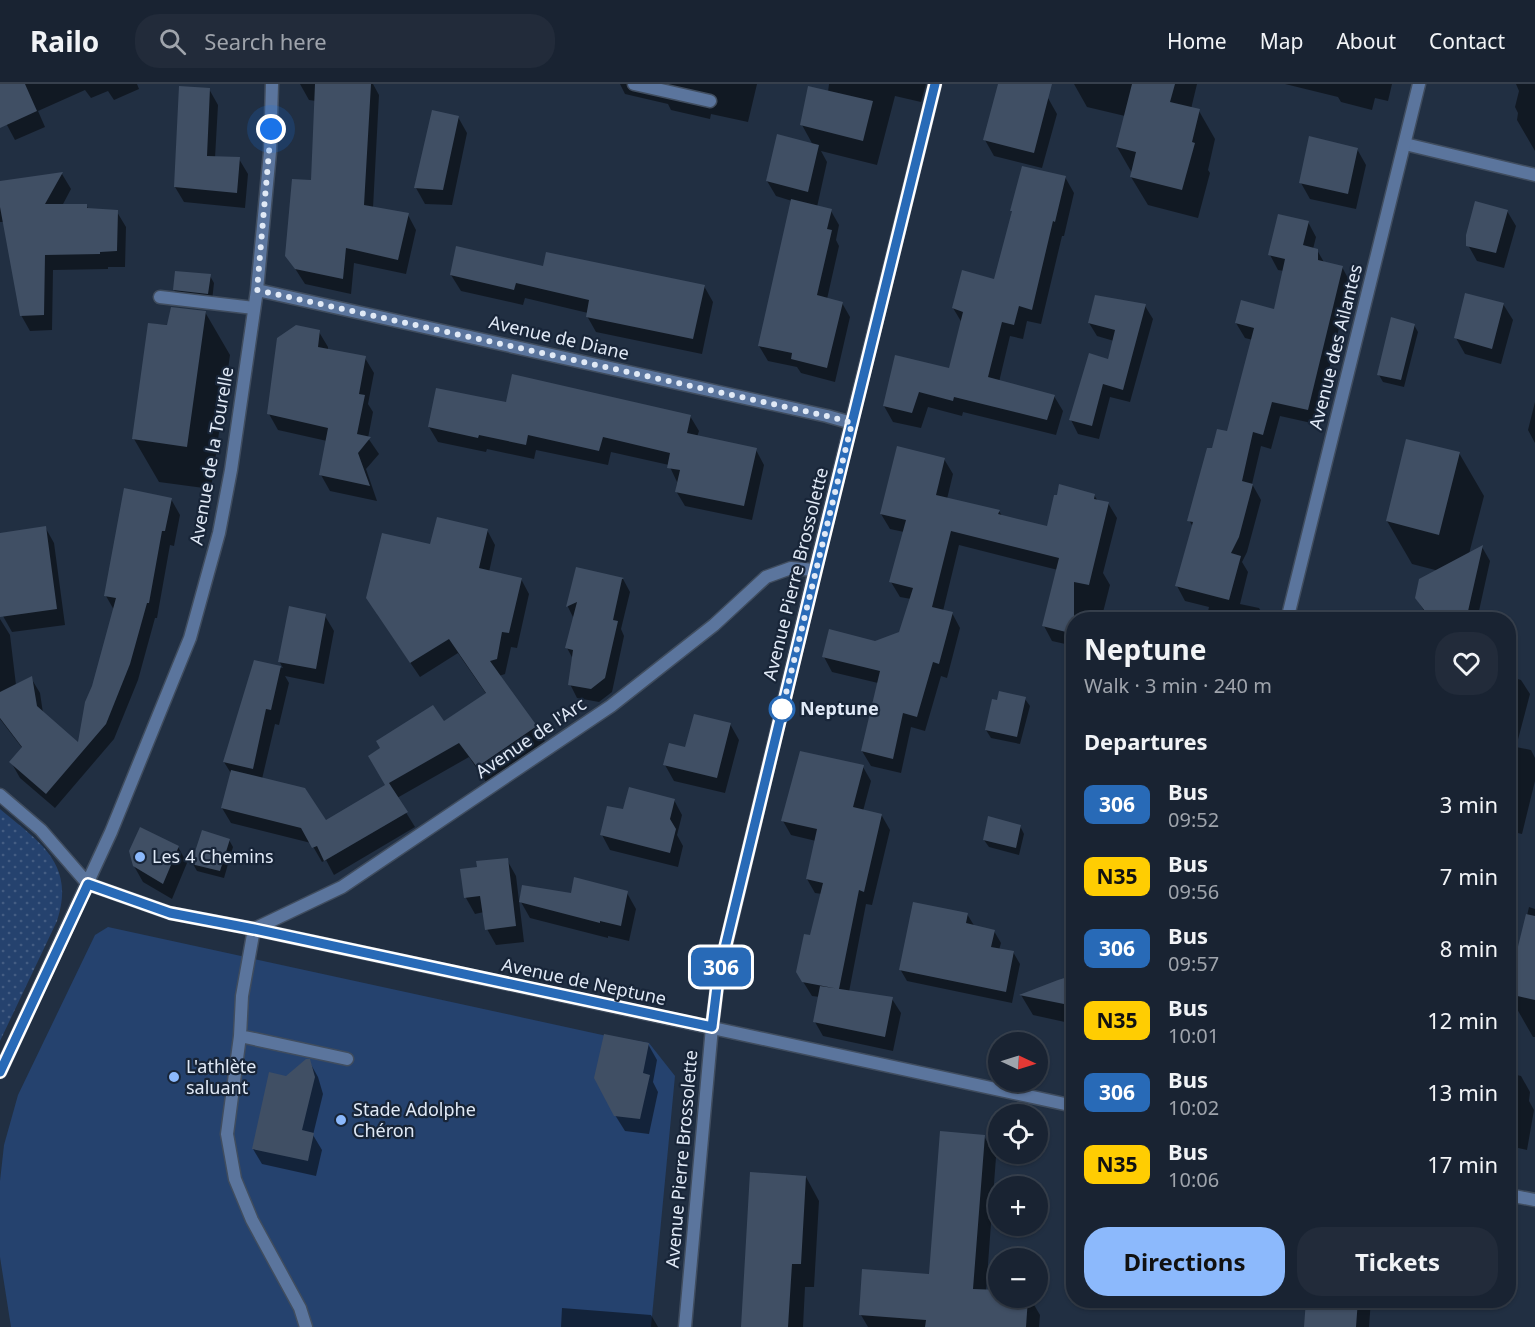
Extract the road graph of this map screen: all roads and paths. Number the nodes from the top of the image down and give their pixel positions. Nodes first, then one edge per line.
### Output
1 (272, 84) edge
2 (634, 84) edge
3 (935, 84) edge
4 (1419, 84) edge
5 (710, 101) dead end
6 (1405, 144) junction
7 (1535, 175) edge
8 (257, 290) junction
9 (160, 297) dead end
10 (254, 309) junction
11 (852, 423) junction
12 (816, 570) junction
13 (1289, 612) edge
14 (0, 795) edge
15 (88, 884) junction
16 (254, 929) junction
17 (712, 1027) junction
18 (240, 1036) junction
19 (347, 1059) dead end
20 (0, 1072) edge
21 (1066, 1104) edge
22 (1516, 1196) edge
23 (1535, 1200) edge
24 (306, 1327) edge
25 (685, 1327) edge

1 - 8 street, Avenue de la Tourelle
2 - 5 street
3 - 11 street, Avenue Pierre Brossolette
4 - 6 street, Avenue des Ailantes
6 - 7 street
6 - 13 street, Avenue des Ailantes
8 - 10 street, Avenue de la Tourelle
8 - 11 street, Avenue de Diane
9 - 10 street
10 - 15 street, Avenue de la Tourelle
11 - 12 street, Avenue Pierre Brossolette
12 - 16 street, Avenue de l'Arc
12 - 17 street, Avenue Pierre Brossolette
14 - 15 street
15 - 16 street, Avenue de Neptune
15 - 20 street, Avenue de la Tourelle
16 - 17 street, Avenue de Neptune
16 - 18 street
17 - 21 street, Avenue de Neptune
17 - 25 street, Avenue Pierre Brossolette
18 - 19 street
18 - 24 street
22 - 23 street

